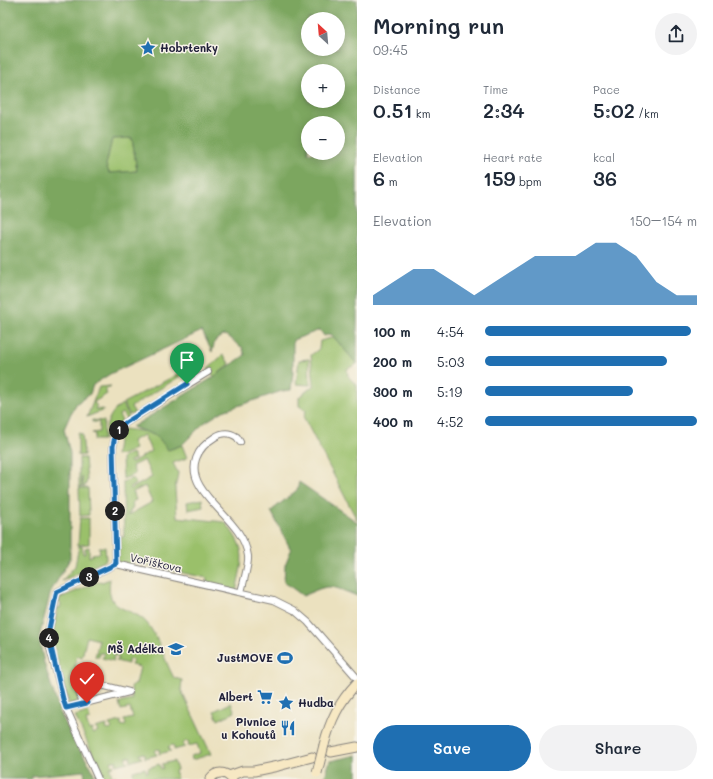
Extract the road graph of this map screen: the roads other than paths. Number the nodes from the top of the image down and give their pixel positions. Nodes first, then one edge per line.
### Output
1 (208, 372) dead end
2 (240, 442) dead end
3 (116, 564) junction
4 (241, 592) junction
5 (357, 678) edge
6 (357, 684) edge
7 (83, 704) junction
8 (66, 708) junction
9 (357, 746) edge
10 (331, 752) dead end
11 (312, 758) dead end
12 (254, 771) junction
13 (316, 776) edge
14 (230, 777) edge
15 (98, 779) edge
16 (210, 779) edge
17 (240, 779) edge

1 - 3 street, Voříškova
2 - 4 street
3 - 4 street, Voříškova
3 - 8 street
4 - 5 street, Voříškova
6 - 13 street, bridge
7 - 7 street
7 - 8 street
8 - 15 street
9 - 10 street
11 - 12 street
12 - 14 street
12 - 17 street
14 - 16 street

